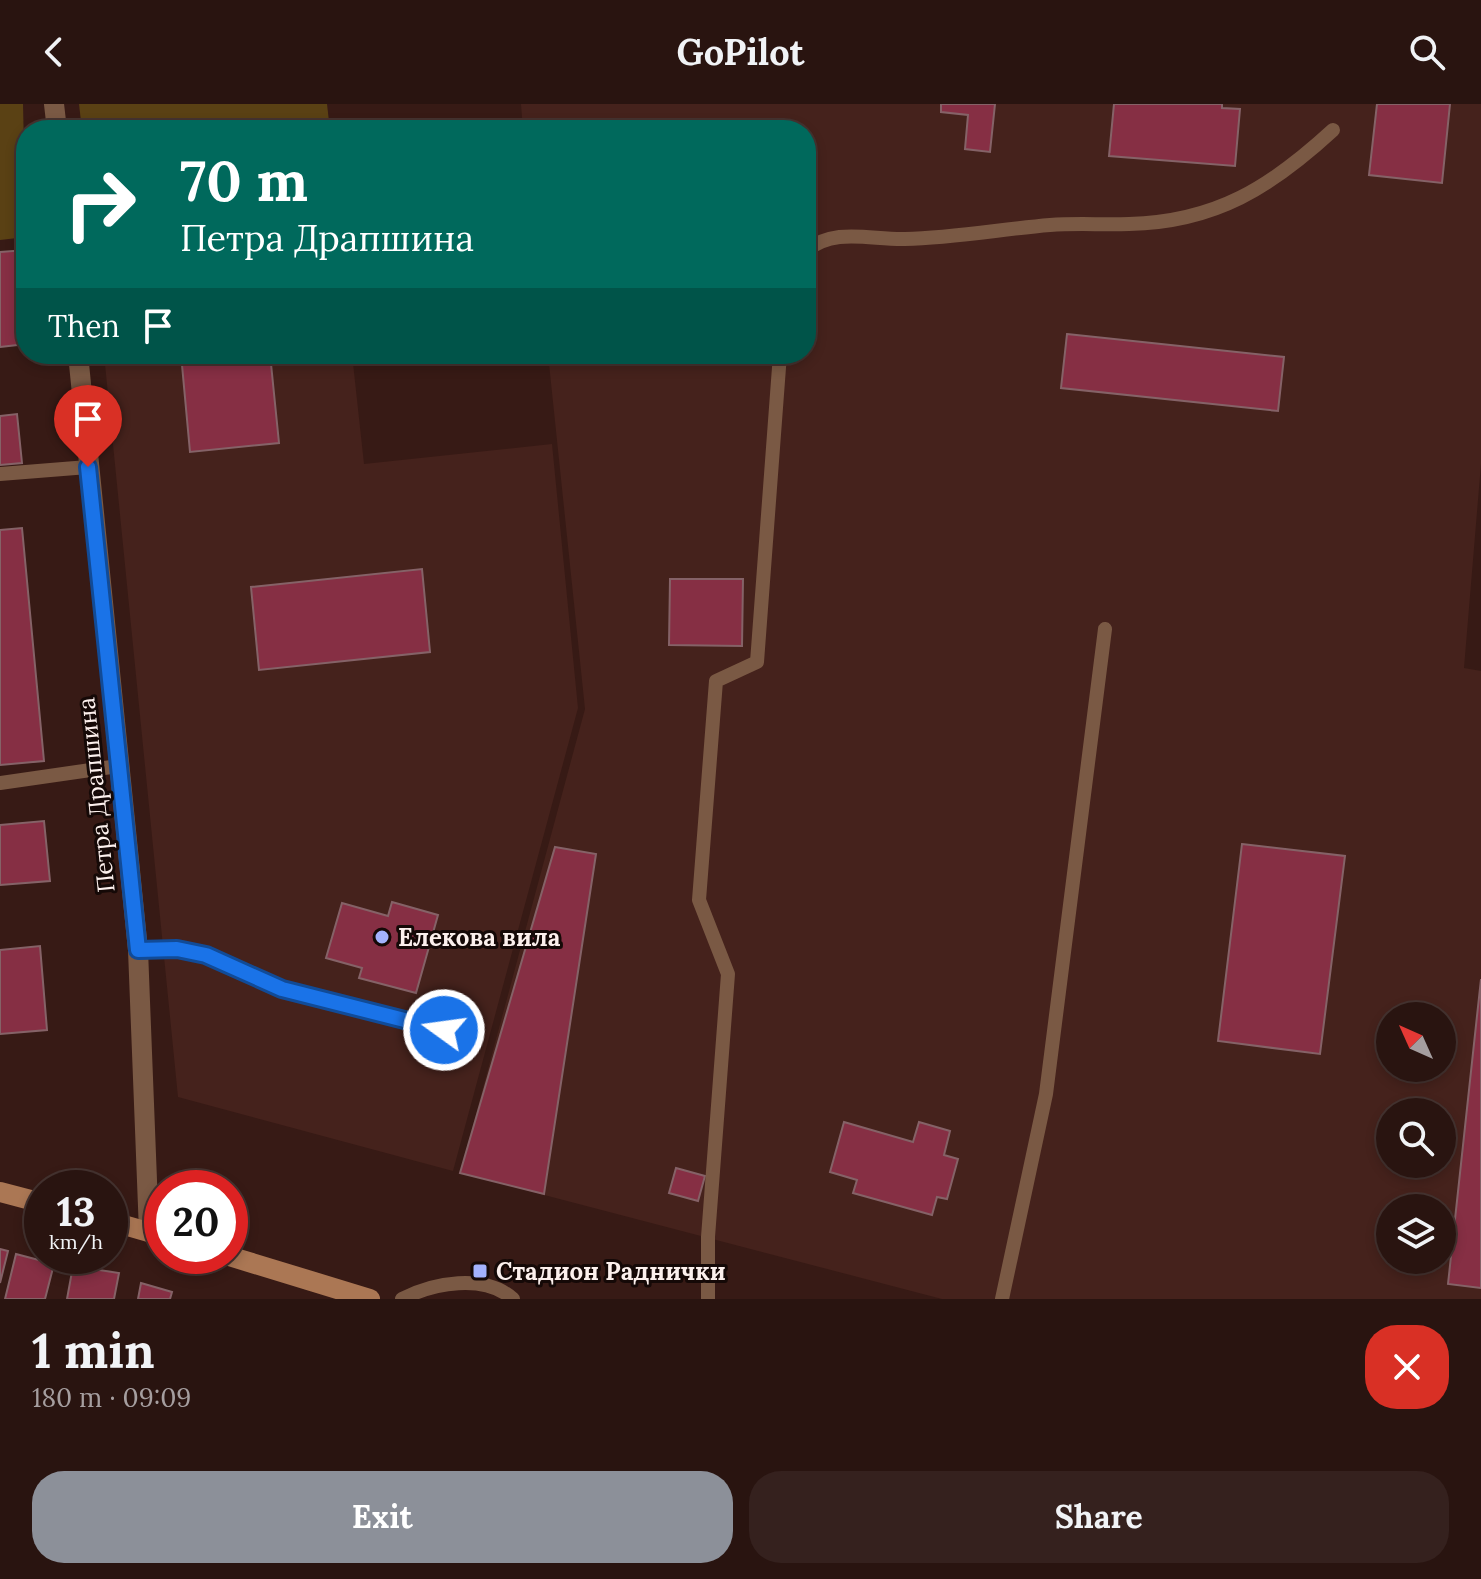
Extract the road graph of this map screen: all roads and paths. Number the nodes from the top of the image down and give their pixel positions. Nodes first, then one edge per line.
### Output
1 (1333, 130) dead end
2 (816, 245) edge
3 (79, 364) edge
4 (779, 364) edge
5 (88, 467) junction
6 (0, 474) edge
7 (1105, 629) dead end
8 (118, 766) junction
9 (0, 783) edge
10 (138, 950) junction
11 (444, 1030) dead end
12 (152, 1170) edge
13 (0, 1192) edge
14 (24, 1198) edge
15 (248, 1262) edge
16 (370, 1299) edge
17 (402, 1299) edge
18 (513, 1299) edge
19 (708, 1299) edge
20 (1002, 1299) edge

1 - 2 lane
3 - 5 street, Петра Драпшина
4 - 19 lane
5 - 6 lane
5 - 8 street, Петра Драпшина
7 - 20 lane
8 - 9 lane
8 - 10 street, Петра Драпшина
10 - 11 lane
10 - 12 street, Петра Драпшина
13 - 14 street
15 - 16 street
17 - 18 lane

